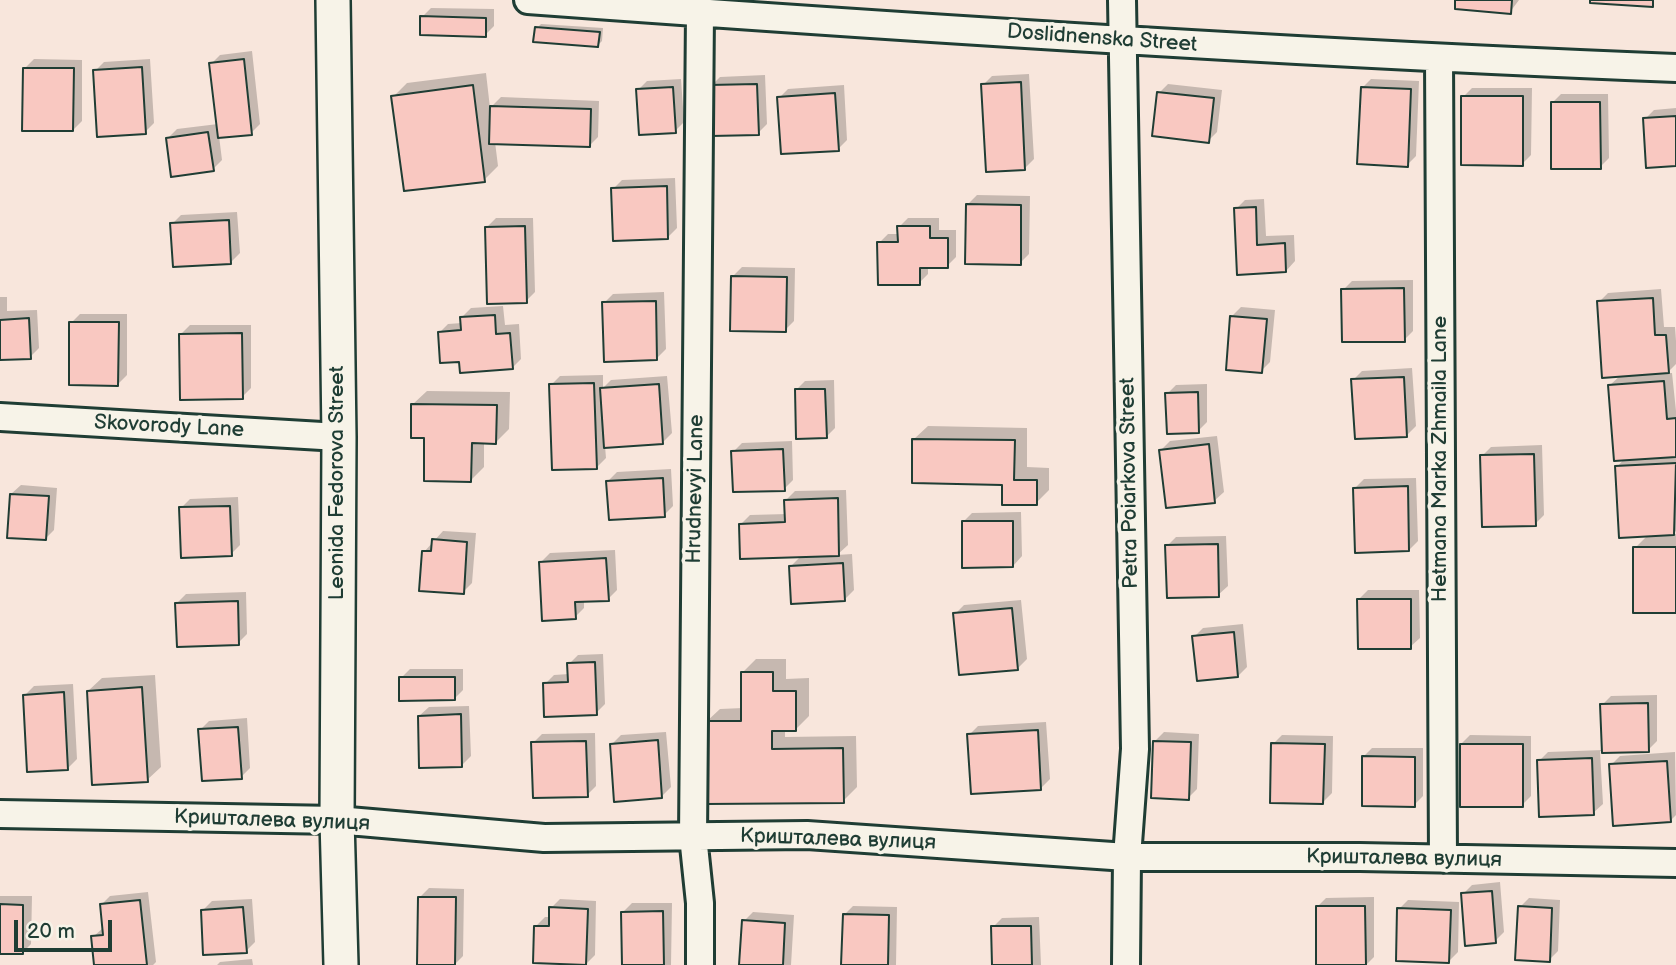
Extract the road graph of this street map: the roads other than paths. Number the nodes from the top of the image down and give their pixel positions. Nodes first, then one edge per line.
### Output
1 (333, 0) edge
2 (528, 0) edge
3 (1122, 0) edge
4 (700, 12) junction
5 (1122, 41) junction
6 (1439, 58) junction
7 (1676, 68) edge
8 (0, 417) edge
9 (339, 437) junction
10 (0, 814) edge
11 (337, 820) junction
12 (692, 836) junction
13 (1127, 857) junction
14 (1443, 859) junction
15 (1676, 863) edge
16 (341, 965) edge
17 (700, 965) edge
18 (1126, 965) edge

1 - 9 street, Leonida Fedorova Street
2 - 4 street, Doslidnenska Street
3 - 5 street, Petra Poiarkova Street
4 - 5 street, Doslidnenska Street
4 - 12 street, Hrudnevyi Lane
5 - 6 street, Doslidnenska Street
5 - 13 street, Petra Poiarkova Street
6 - 7 street, Doslidnenska Street
6 - 14 street, Hetmana Marka Zhmaila Lane
8 - 9 street, Skovorody Lane
9 - 11 street, Leonida Fedorova Street
10 - 11 street, Кришталева вулиця
11 - 12 street, Кришталева вулиця
11 - 16 street, Leonida Fedorova Street
12 - 13 street, Кришталева вулиця
12 - 17 street, Hrudnevyi Lane
13 - 14 street, Кришталева вулиця
13 - 18 street, Petra Poiarkova Street
14 - 15 street, Кришталева вулиця

